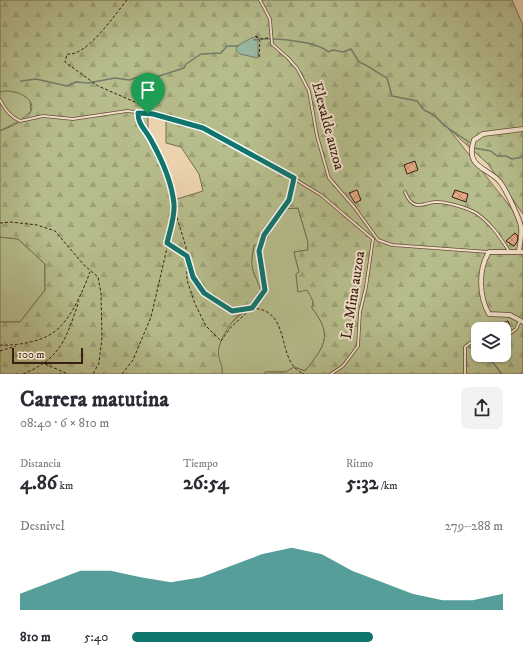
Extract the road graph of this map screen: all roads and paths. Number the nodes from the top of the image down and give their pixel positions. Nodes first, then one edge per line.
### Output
1 (126, 0) edge
2 (260, 0) edge
3 (270, 38) junction
4 (259, 57) dead end
5 (0, 100) edge
6 (138, 113) junction
7 (148, 114) junction
8 (523, 129) edge
9 (294, 178) junction
10 (405, 192) dead end
11 (174, 208) junction
12 (0, 223) edge
13 (372, 238) junction
14 (378, 240) junction
15 (167, 243) junction
16 (509, 251) junction
17 (521, 251) edge
18 (488, 252) junction
19 (187, 256) junction
20 (90, 271) junction
21 (79, 300) junction
22 (252, 308) junction
23 (521, 322) edge
24 (511, 333) edge
25 (471, 342) edge
26 (0, 345) edge
27 (16, 346) junction
28 (0, 351) edge
29 (44, 363) junction
30 (22, 374) edge
31 (68, 374) edge
32 (93, 374) edge
33 (122, 374) edge
34 (304, 374) edge
35 (332, 374) edge
36 (465, 374) edge

1 - 7 path
2 - 3 lane
3 - 4 path
3 - 14 lane, Elexalde auzoa
5 - 6 lane
6 - 7 lane
6 - 11 path
7 - 9 lane
8 - 17 street
9 - 13 lane
9 - 22 path
10 - 16 lane
11 - 15 path
11 - 19 path
12 - 20 path
13 - 14 lane, La Mina auzoa
13 - 35 lane, La Mina auzoa
14 - 18 lane
15 - 19 path
15 - 33 path
16 - 17 street
16 - 18 street
18 - 23 street
19 - 22 path
19 - 22 path
20 - 21 path
20 - 32 path
21 - 27 path
21 - 29 path
22 - 34 path
23 - 24 lane
25 - 36 lane
26 - 27 path
27 - 28 path
29 - 30 path
29 - 31 path

